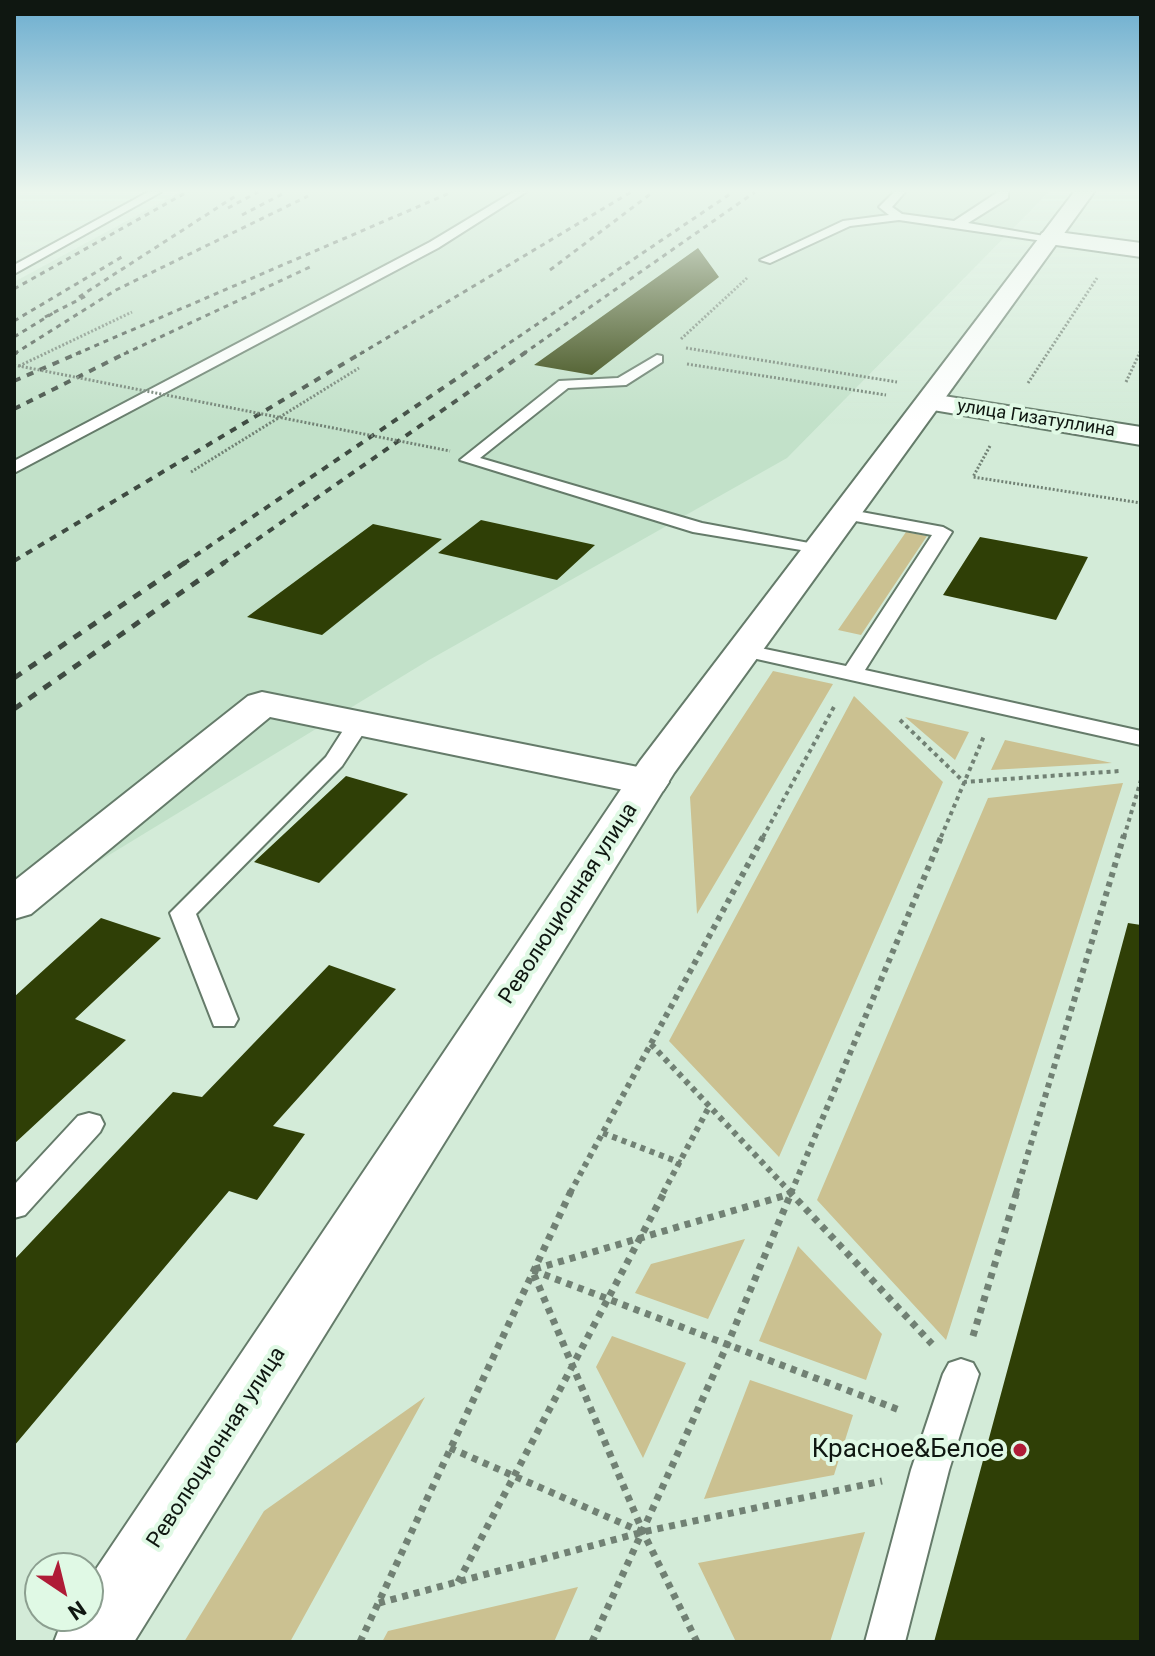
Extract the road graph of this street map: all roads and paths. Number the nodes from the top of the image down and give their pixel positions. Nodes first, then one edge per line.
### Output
1 (388, 269) edge
2 (756, 269) edge
3 (1027, 269) edge
4 (1102, 269) edge
5 (132, 312) dead end
6 (1141, 350) edge
7 (657, 359) joint
8 (17, 365) edge
9 (359, 368) dead end
10 (1126, 382) dead end
11 (936, 395) junction
12 (1008, 412) junction
13 (282, 418) junction
14 (1141, 436) edge
15 (450, 451) dead end
16 (14, 468) edge
17 (191, 472) dead end
18 (1141, 503) edge
19 (832, 532) junction
20 (746, 651) junction
21 (852, 673) junction
22 (997, 706) junction
23 (359, 723) junction
24 (1141, 738) edge
25 (1126, 770) dead end
26 (1141, 780) edge
27 (648, 782) junction
28 (964, 782) junction
29 (14, 904) edge
30 (224, 1019) dead end
31 (651, 1044) junction
32 (709, 1107) junction
33 (89, 1124) dead end
34 (603, 1133) junction
35 (681, 1163) junction
36 (791, 1193) junction
37 (14, 1206) edge
38 (640, 1238) junction
39 (532, 1270) junction
40 (608, 1299) junction
41 (728, 1343) junction
42 (572, 1365) junction
43 (961, 1374) junction
44 (947, 1428) junction
45 (450, 1448) junction
46 (930, 1470) junction
47 (514, 1475) junction
48 (643, 1532) junction
49 (458, 1583) junction
50 (378, 1603) junction
51 (91, 1642) edge
52 (360, 1642) edge
53 (592, 1642) edge
54 (697, 1642) edge
55 (885, 1642) edge

1 - 16 lane
2 - 11 path
3 - 11 main road, Революционная улица
4 - 12 path
5 - 8 path
6 - 10 path
7 - 11 path
7 - 19 lane
8 - 13 path, bridge
9 - 13 path
11 - 12 main road, улица Гизатуллина
11 - 19 main road, Революционная улица
12 - 14 main road, улица Гизатуллина
12 - 18 path
13 - 15 path, bridge
13 - 17 path
19 - 20 main road, Революционная улица
19 - 21 lane
20 - 21 lane
20 - 27 main road, Революционная улица
21 - 22 lane
21 - 28 path
21 - 31 path
22 - 24 lane
22 - 28 path
23 - 27 main road
23 - 29 main road
23 - 30 lane
25 - 28 path
26 - 43 path
27 - 51 main road, Революционная улица
28 - 36 path
31 - 32 path
31 - 34 path
32 - 35 path
32 - 36 path
33 - 37 lane
34 - 35 path
34 - 39 path
35 - 38 path
36 - 38 path
36 - 41 path
36 - 43 path
38 - 39 path
38 - 40 path
39 - 40 path
39 - 42 path
39 - 45 path
40 - 41 path
40 - 42 path
41 - 44 path
41 - 48 path
42 - 47 path
42 - 48 path
43 - 44 lane
44 - 46 lane
45 - 47 path
45 - 50 path
46 - 48 path
46 - 55 lane
47 - 48 path
47 - 49 path
48 - 49 path
48 - 53 path
48 - 54 path
49 - 50 path
50 - 52 path

